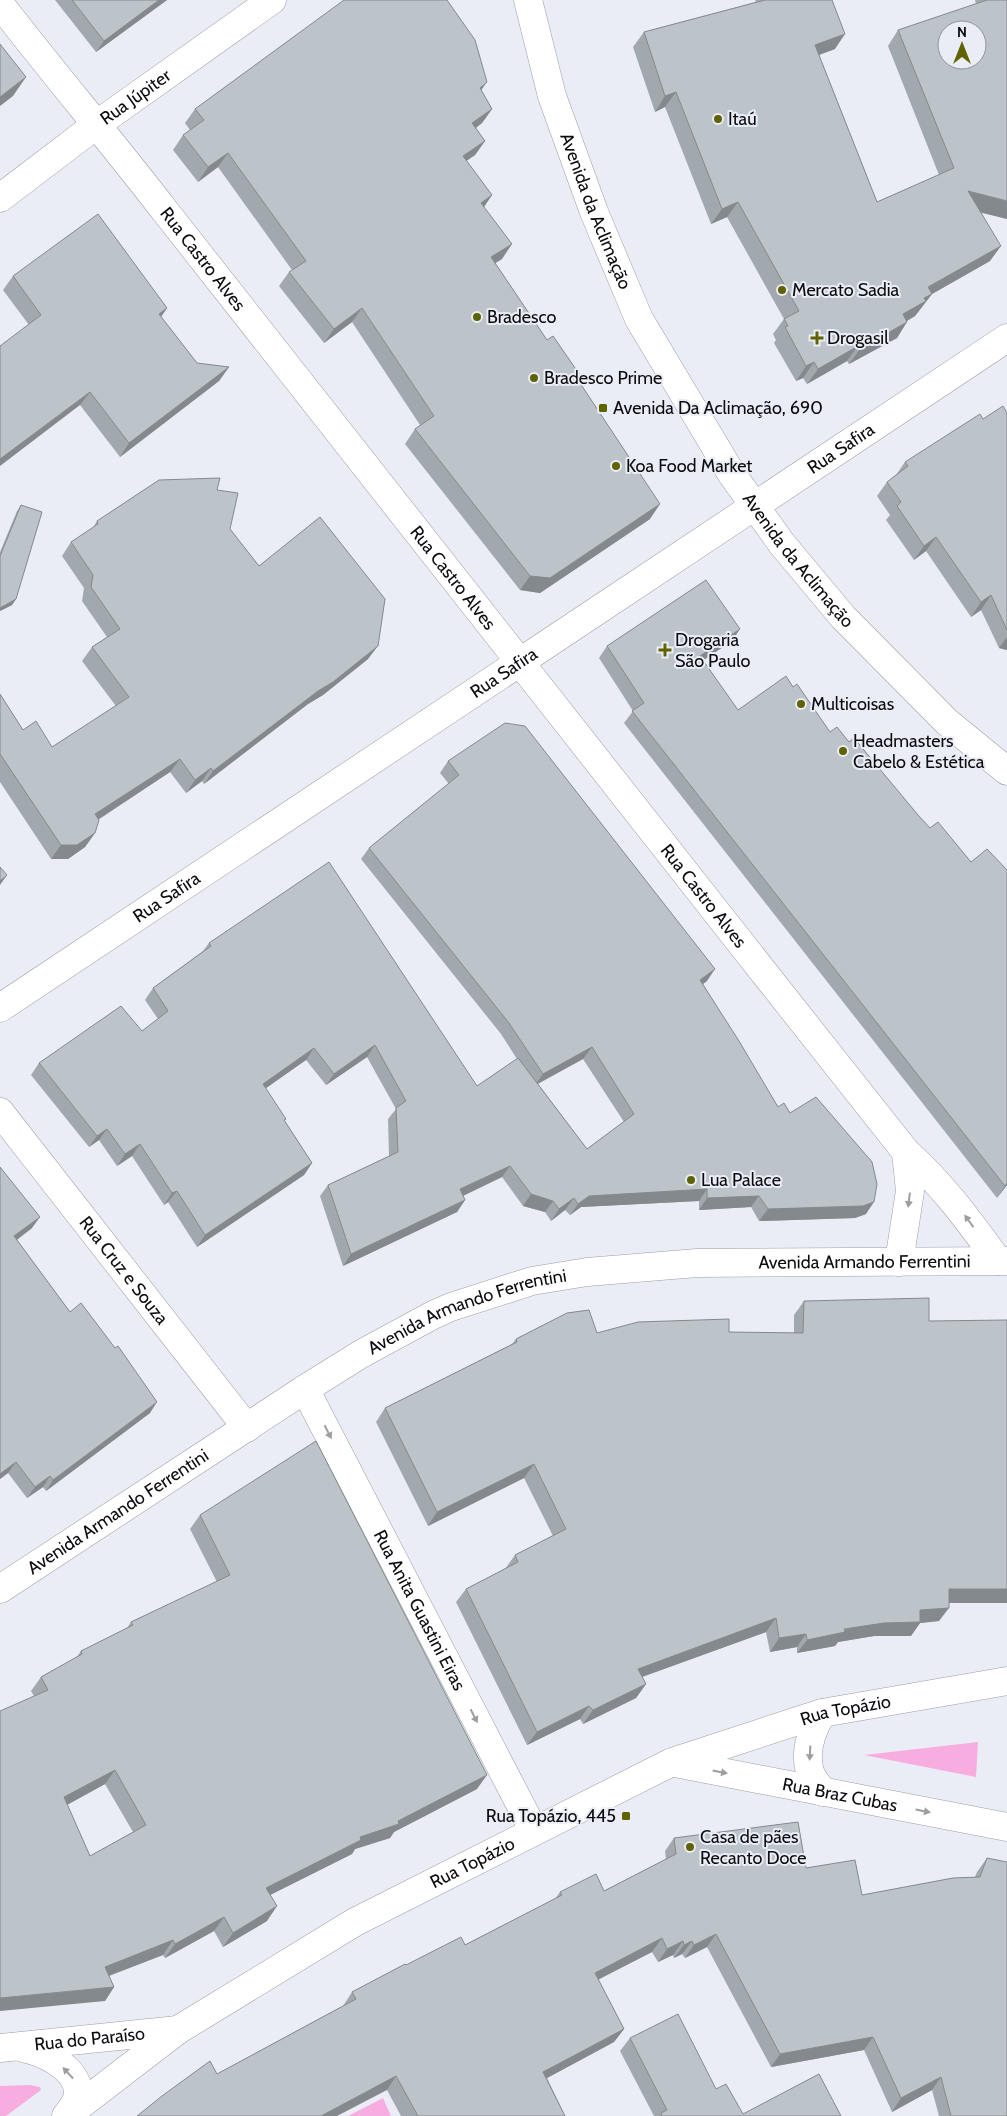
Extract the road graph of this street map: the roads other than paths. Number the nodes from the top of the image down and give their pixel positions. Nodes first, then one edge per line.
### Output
1 (272, 0) edge
2 (528, 0) edge
3 (0, 4) edge
4 (96, 125) junction
5 (0, 198) edge
6 (1007, 338) edge
7 (755, 506) junction
8 (519, 663) junction
9 (1007, 771) edge
10 (0, 1008) edge
11 (0, 1112) edge
12 (906, 1152) junction
13 (1002, 1260) edge
14 (898, 1262) junction
15 (305, 1389) junction
16 (247, 1428) junction
17 (0, 1589) edge
18 (1007, 1681) edge
19 (822, 1714) junction
20 (672, 1762) junction
21 (823, 1792) junction
22 (1007, 1827) edge
23 (534, 1831) junction
24 (178, 2030) junction
25 (10, 2047) edge
26 (67, 2116) edge

1 - 4 street, Rua Júpiter
2 - 7 street, Avenida da Aclimação
3 - 4 street, Rua Castro Alves
4 - 5 street, Rua Júpiter
4 - 8 street, Rua Castro Alves
6 - 7 street, Rua Safira
7 - 8 street, Rua Safira
7 - 9 street, Avenida da Aclimação
8 - 10 street, Rua Safira
8 - 12 street, Rua Castro Alves
11 - 16 street, Rua Cruz e Souza
13 -> 12 street, Rua Castro Alves
12 -> 14 street
13 - 14 street, Avenida Armando Ferrentini
14 - 15 street, Avenida Armando Ferrentini
15 - 16 street, Avenida Armando Ferrentini
15 -> 23 street, Rua Anita Guastini Eiras
16 - 17 street, Avenida Armando Ferrentini
18 - 19 street, Rua Topázio
19 - 20 street, Rua Topázio
19 -> 21 street
20 -> 21 street, Rua Braz Cubas
20 - 23 street, Rua Topázio
21 -> 22 street, Rua Braz Cubas
23 - 24 street, Rua Topázio
24 - 25 street, Rua do Paraíso
24 - 26 street, Rua Topázio
26 -> 25 street

